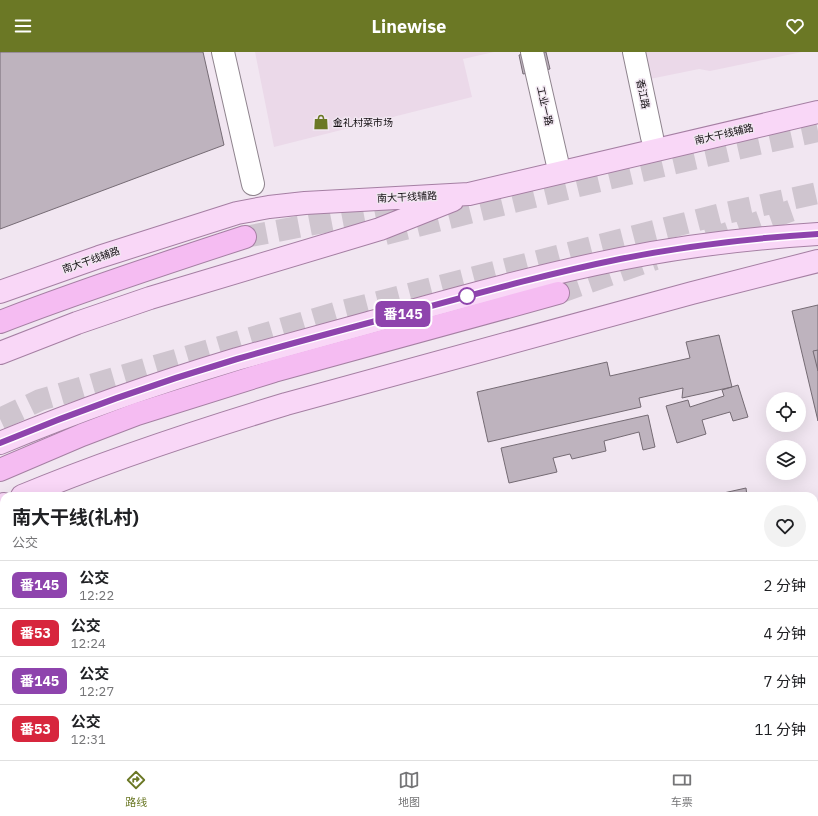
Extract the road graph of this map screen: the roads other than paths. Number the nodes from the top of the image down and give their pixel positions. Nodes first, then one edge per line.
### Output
1 (223, 52) edge
2 (532, 52) edge
3 (634, 52) edge
4 (818, 112) edge
5 (652, 136) dead end
6 (557, 160) dead end
7 (253, 184) dead end
8 (469, 194) junction
9 (818, 234) edge
10 (245, 237) tunnel mouth
11 (818, 261) edge
12 (0, 292) edge
13 (558, 293) tunnel mouth
14 (0, 322) edge
15 (0, 353) edge
16 (0, 443) edge
17 (0, 470) edge
18 (32, 492) edge

1 - 7 street
2 - 6 street, 工业一路
3 - 5 street, 香江路
4 - 8 main road, 南大干线辅路
8 - 12 main road, 南大干线辅路
8 - 15 main road
9 - 16 main road
10 - 14 highway
11 - 18 main road
13 - 17 highway

